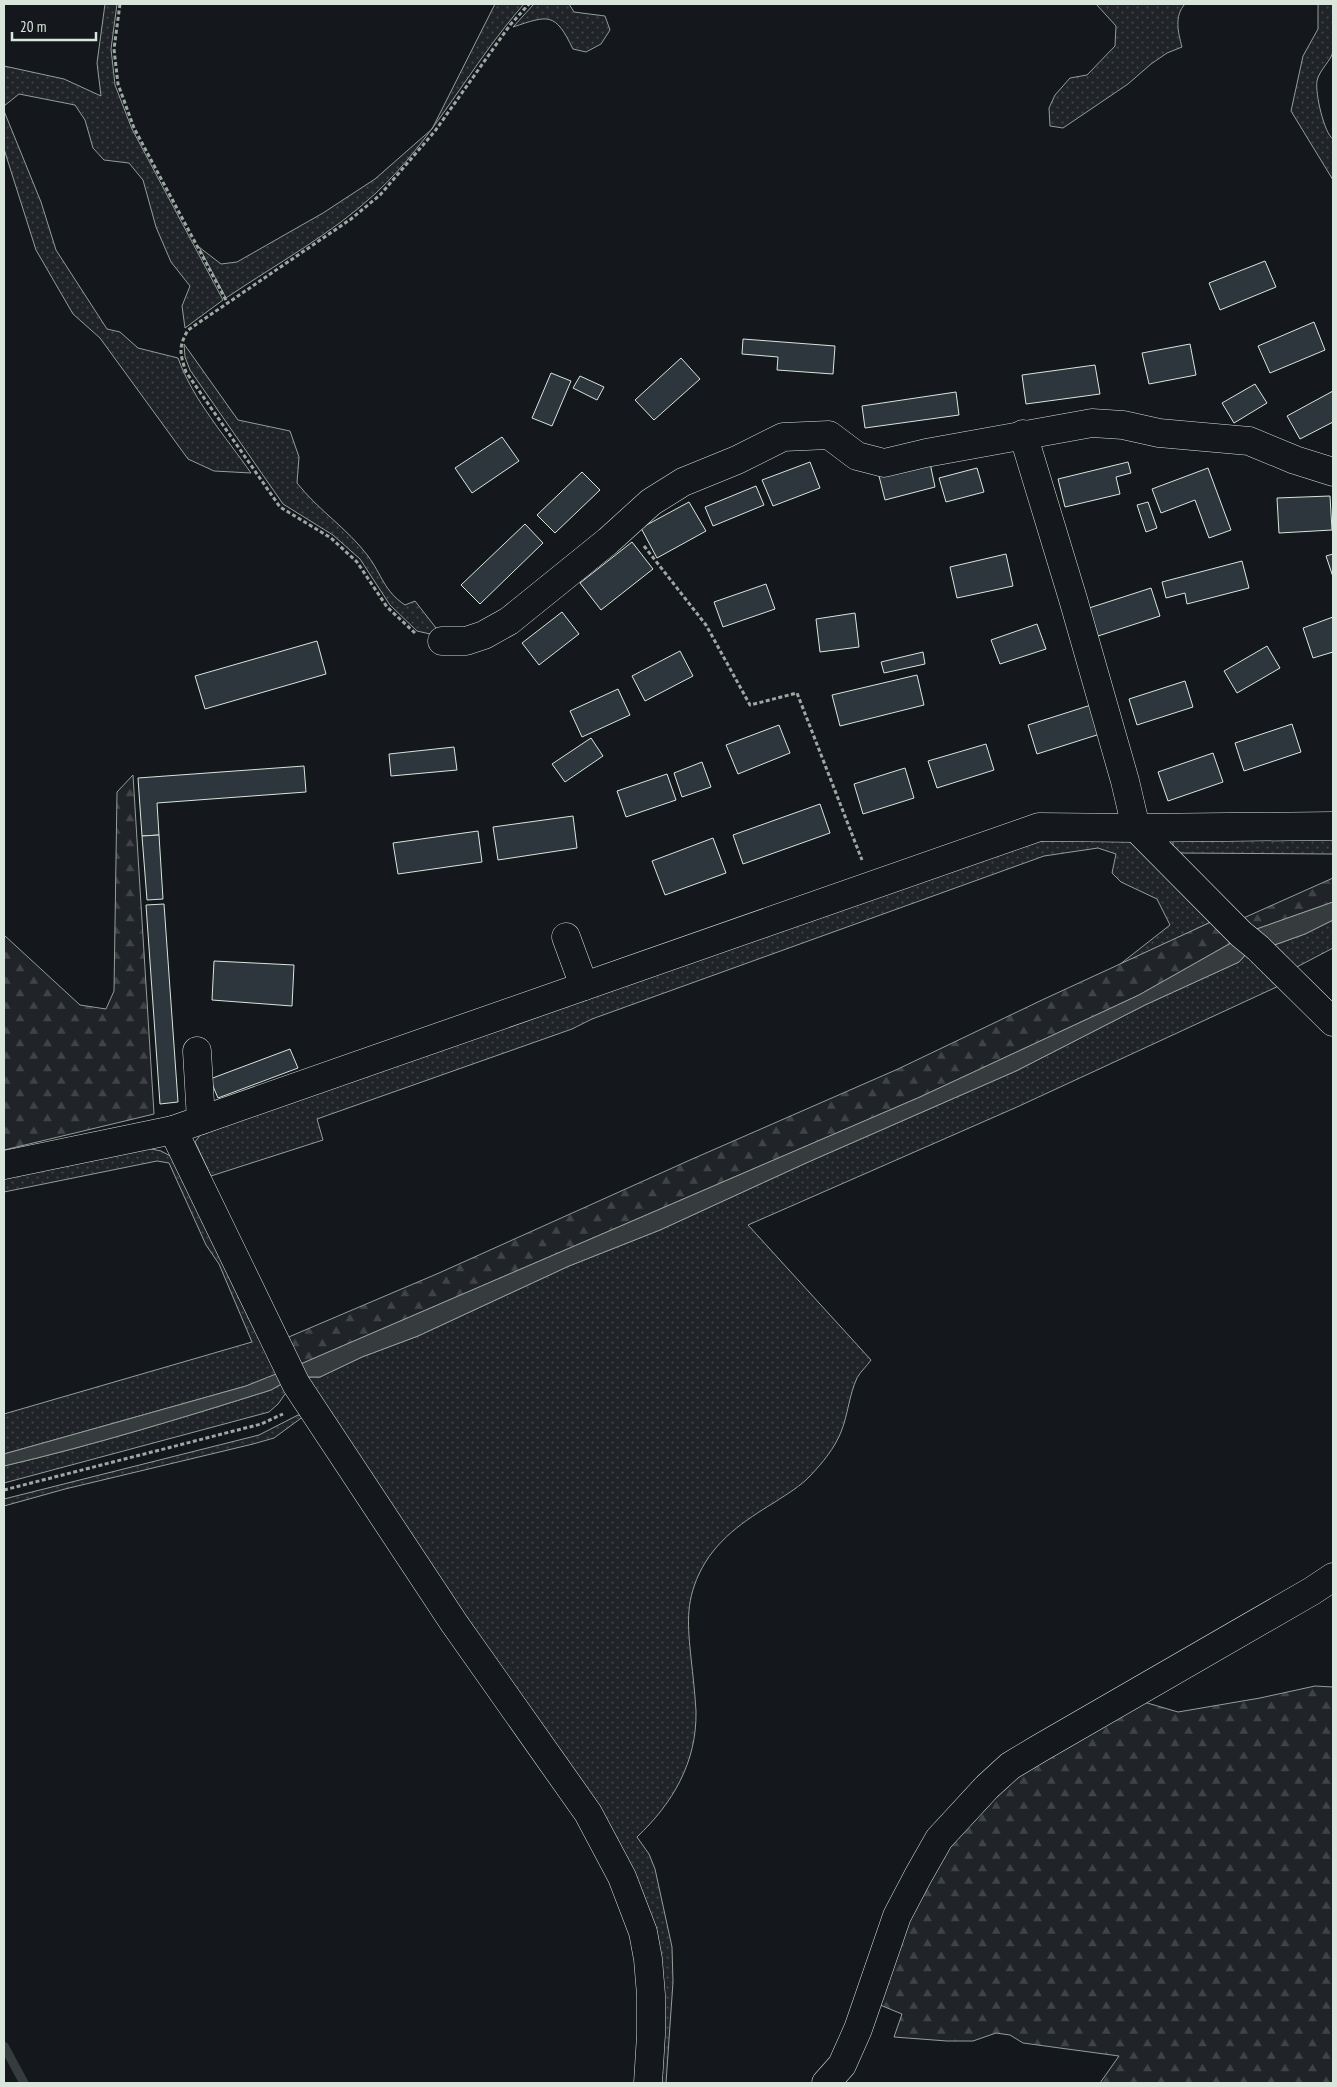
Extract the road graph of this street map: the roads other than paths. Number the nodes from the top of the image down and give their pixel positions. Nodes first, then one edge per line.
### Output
1 (1022, 434) junction
2 (1333, 472) edge
3 (442, 641) road end
4 (1333, 826) edge
5 (1136, 828) junction
6 (566, 937) dead end
7 (584, 986) junction
8 (1333, 1022) edge
9 (196, 1050) dead end
10 (201, 1120) junction
11 (173, 1130) junction
12 (4, 1165) edge
13 (1333, 1576) edge
14 (648, 2083) edge
15 (826, 2083) edge

1 - 2 street
1 - 3 street
1 - 5 street
4 - 5 street
5 - 7 street
5 - 8 street
6 - 7 street
7 - 10 street
9 - 10 street
10 - 11 street
11 - 12 street
11 - 14 street
13 - 15 street

